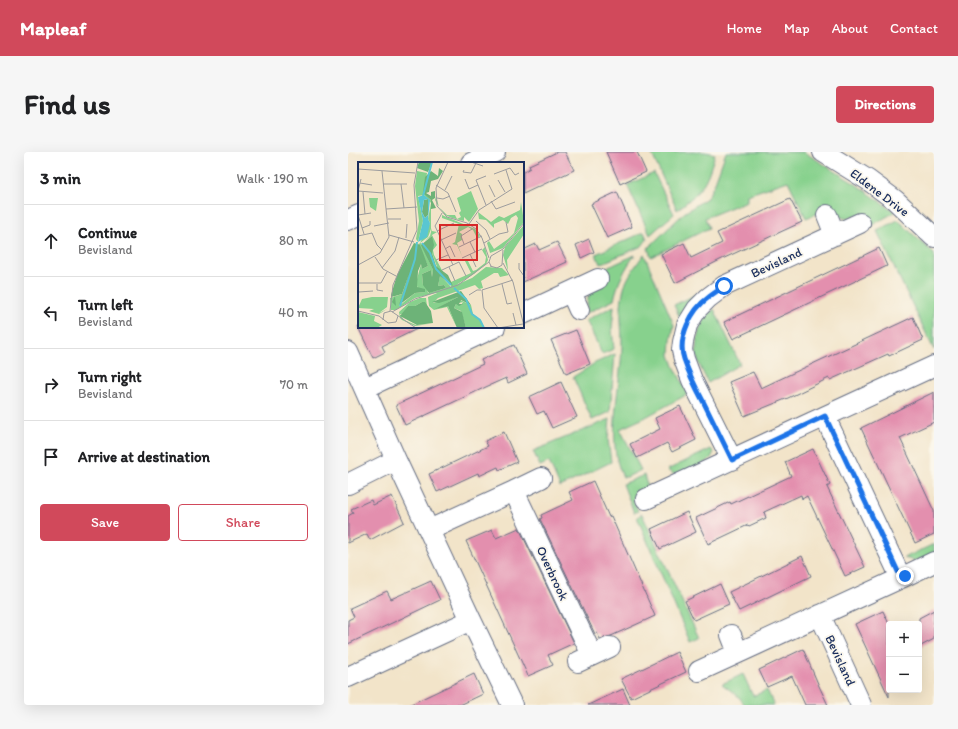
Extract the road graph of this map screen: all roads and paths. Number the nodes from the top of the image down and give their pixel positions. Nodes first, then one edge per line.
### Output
1 (495, 152) edge
2 (823, 152) edge
3 (473, 162) edge
4 (358, 215) edge
5 (827, 215) dead end
6 (348, 220) edge
7 (860, 223) dead end
8 (835, 235) junction
9 (934, 237) edge
10 (598, 279) dead end
11 (571, 292) junction
12 (579, 310) dead end
13 (524, 314) edge
14 (493, 328) edge
15 (348, 352) edge
16 (934, 366) edge
17 (364, 388) junction
18 (825, 416) junction
19 (396, 460) junction
20 (732, 460) junction
21 (541, 478) dead end
22 (348, 484) edge
23 (514, 491) junction
24 (646, 499) dead end
25 (429, 530) junction
26 (934, 562) edge
27 (901, 578) junction
28 (820, 615) junction
29 (471, 620) junction
30 (731, 635) dead end
31 (610, 647) dead end
32 (738, 653) junction
33 (699, 671) dead end
34 (348, 677) edge
35 (512, 705) edge
36 (861, 705) edge

1 - 3 street
2 - 9 street, Eldene Drive
4 - 6 street
5 - 8 street
7 - 8 street, Bevisland
8 - 20 street, Bevisland
10 - 11 street
11 - 12 street
11 - 13 street
14 - 17 street
15 - 17 street
16 - 18 street
17 - 19 street
18 - 20 street
18 - 27 street
19 - 22 street
19 - 25 street
20 - 24 street
21 - 23 street
23 - 25 street
23 - 31 street, Overbrook
25 - 29 street
26 - 27 street
27 - 28 street
28 - 32 street
28 - 36 street, Bevisland
29 - 34 street
29 - 35 street
30 - 32 street
32 - 33 street

